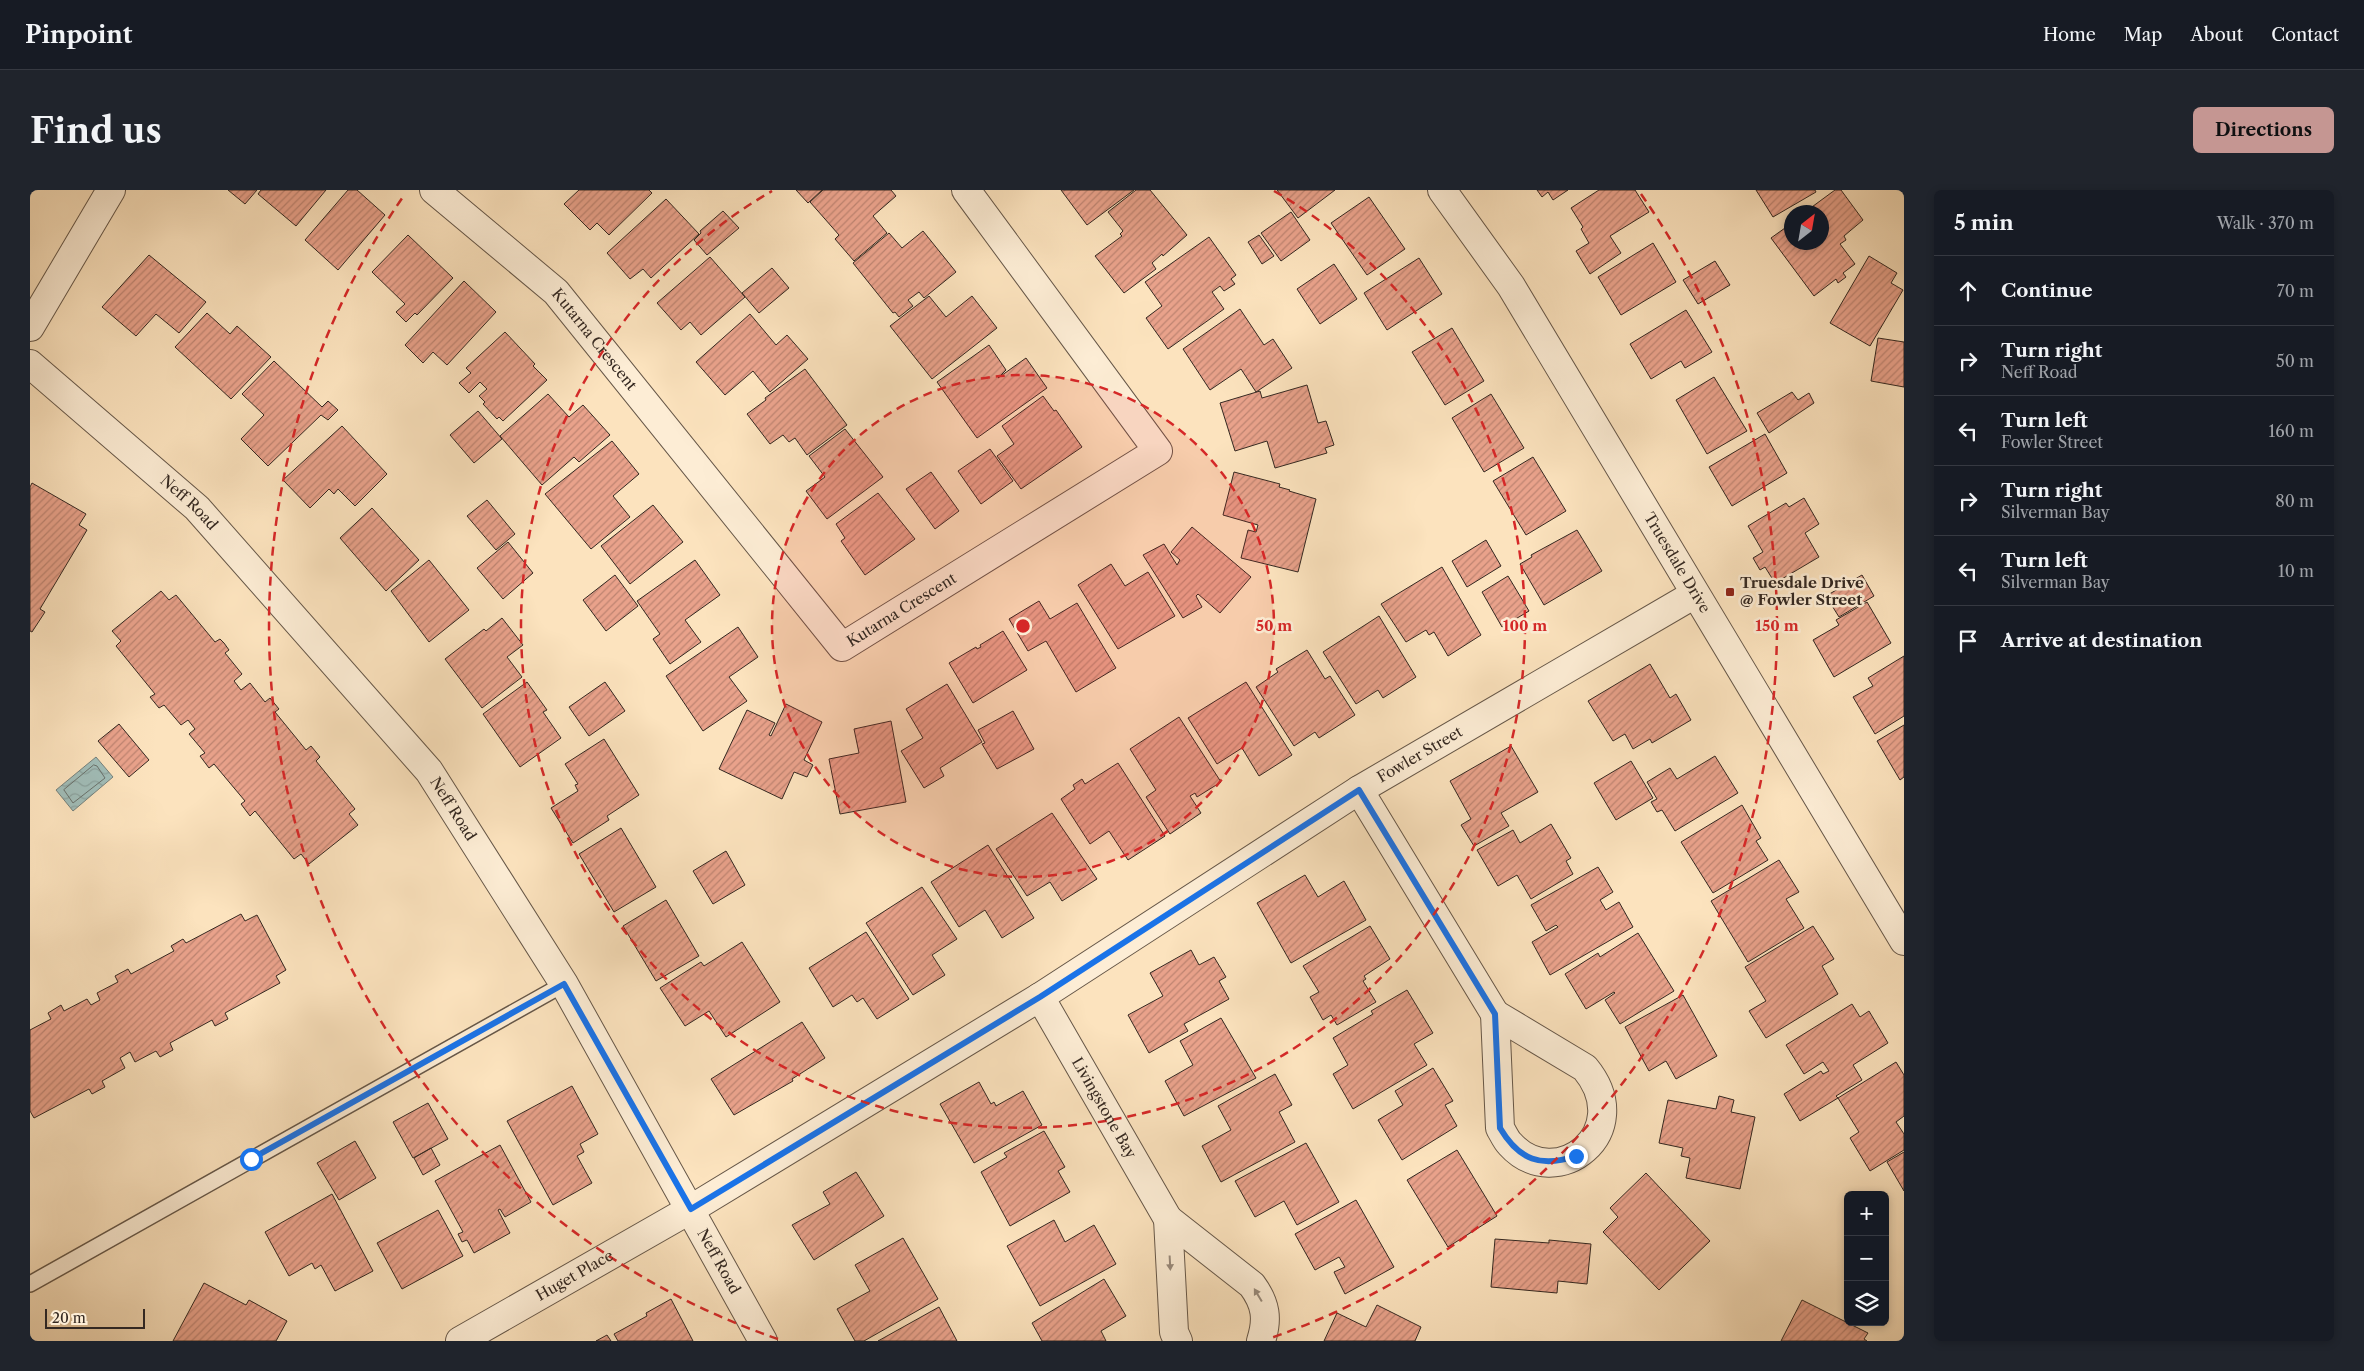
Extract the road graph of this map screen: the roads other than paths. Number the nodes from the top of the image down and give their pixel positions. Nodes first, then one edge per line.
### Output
1 (111, 190) edge
2 (434, 190) edge
3 (966, 190) edge
4 (1442, 190) edge
5 (30, 327) edge
6 (30, 364) edge
7 (1695, 594) junction
8 (1359, 790) junction
9 (1904, 941) edge
10 (564, 984) junction
11 (1040, 997) junction
12 (1495, 1014) junction
13 (691, 1209) junction
14 (1168, 1219) junction
15 (30, 1284) edge
16 (460, 1341) edge
17 (763, 1341) edge
18 (1178, 1341) edge
19 (1261, 1341) edge

1 - 5 street
2 - 3 street, Kutarna Crescent
4 - 7 street, Truesdale Drive
6 - 10 street, Neff Road
7 - 8 street, Fowler Street
7 - 9 street, Truesdale Drive
8 - 11 street, Fowler Street
8 - 12 street
10 - 13 street, Neff Road
10 - 15 lane
11 - 13 street, Fowler Street
11 - 14 street, Livingstone Bay
12 - 12 street
13 - 16 street, Huget Place
13 - 17 street, Neff Road
14 -> 18 street, Livingstone Bay
19 -> 14 street, Livingstone Bay

